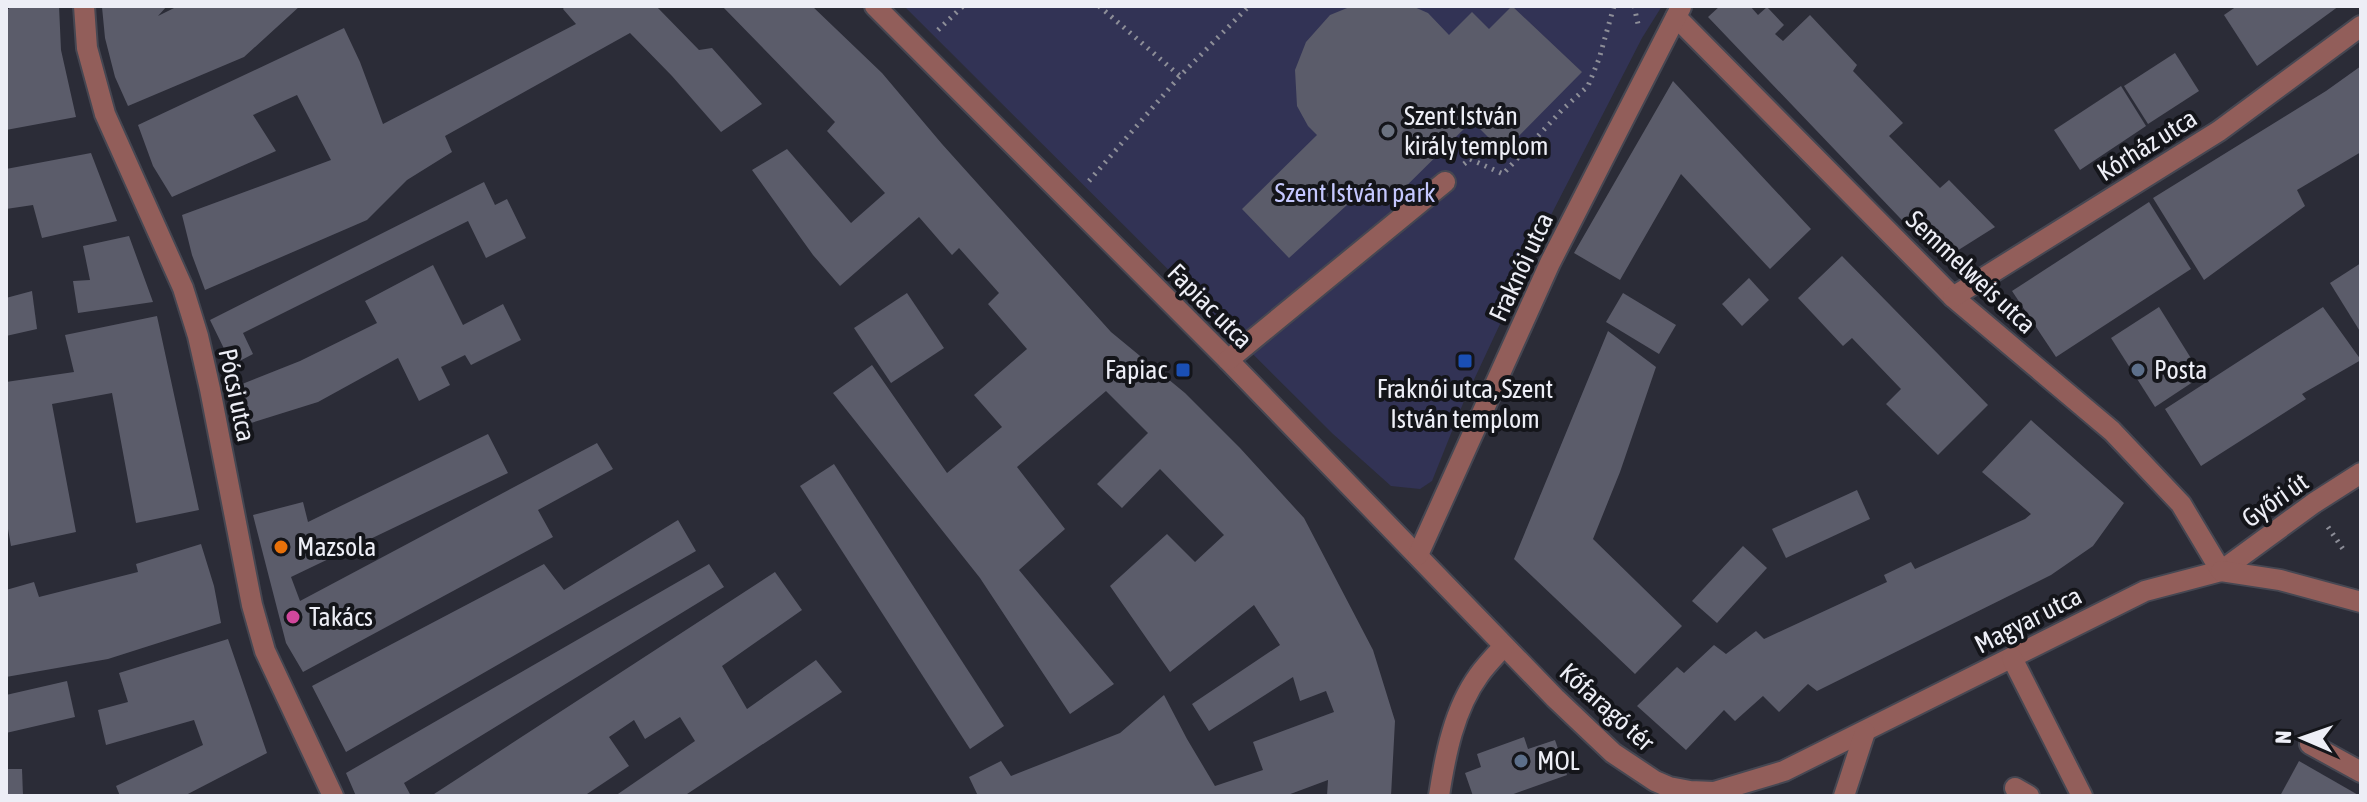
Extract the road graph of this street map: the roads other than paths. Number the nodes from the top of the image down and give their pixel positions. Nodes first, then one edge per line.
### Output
1 (84, 6) edge
2 (875, 6) edge
3 (1678, 11) edge
4 (2361, 26) edge
5 (1445, 182) road end
6 (1953, 297) junction
7 (1228, 360) junction
8 (2361, 473) edge
9 (1418, 555) junction
10 (2221, 571) junction
11 (2361, 602) edge
12 (1504, 646) junction
13 (2012, 658) junction
14 (1865, 732) junction
15 (2310, 744) dead end
16 (2361, 772) edge
17 (1712, 794) edge
18 (333, 796) edge
19 (1439, 796) edge
20 (1844, 796) edge
21 (2082, 796) edge

1 - 18 street, Pócsi utca
2 - 7 street, Fapiac utca
3 - 6 street, Semmelweis utca
3 - 9 street, Fraknói utca
4 - 6 street, Kórház utca
5 - 7 street
6 - 10 street, Semmelweis utca
7 - 9 street, Fapiac utca
8 - 10 street, Győri út
9 - 12 street, Fapiac utca
10 - 11 street
10 - 13 street, Magyar utca
12 - 17 street, Kőfaragó tér
12 - 19 street
13 - 14 street, Magyar utca
13 - 21 street
14 - 17 street, Kőfaragó tér
14 - 20 street
15 - 16 street

